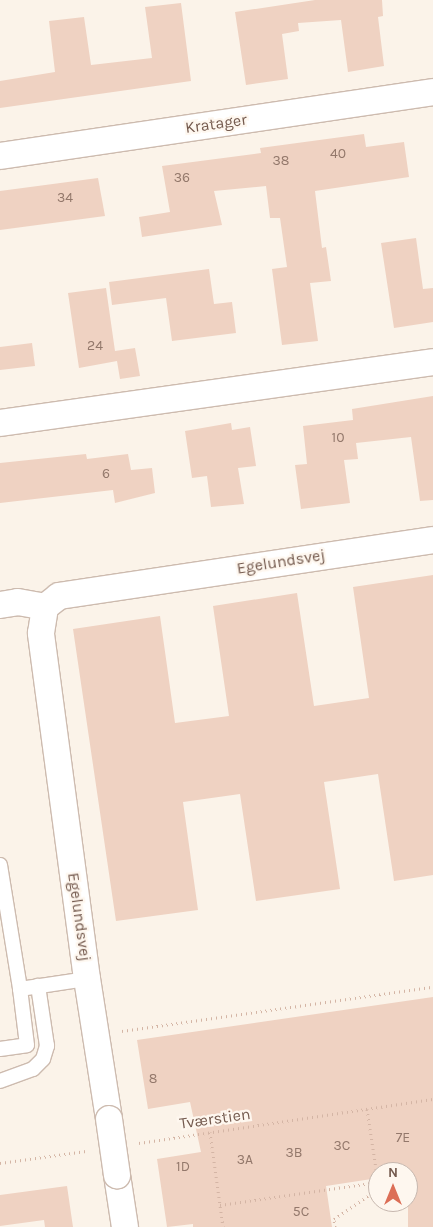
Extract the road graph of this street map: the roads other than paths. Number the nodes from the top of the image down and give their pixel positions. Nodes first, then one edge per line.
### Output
1 (433, 92) edge
2 (0, 156) edge
3 (433, 362) edge
4 (0, 423) edge
5 (433, 540) edge
6 (0, 605) edge
7 (45, 608) junction
8 (0, 865) edge
9 (87, 979) junction
10 (38, 986) junction
11 (20, 989) junction
12 (0, 1049) edge
13 (0, 1081) edge
14 (125, 1227) edge

1 - 2 street, Kratager
3 - 4 street
5 - 7 street, Egelundsvej
6 - 7 street
7 - 9 street, Egelundsvej
8 - 11 lane
9 - 10 lane
9 - 14 street, Egelundsvej, bridge
10 - 11 lane
10 - 13 lane
11 - 12 lane

